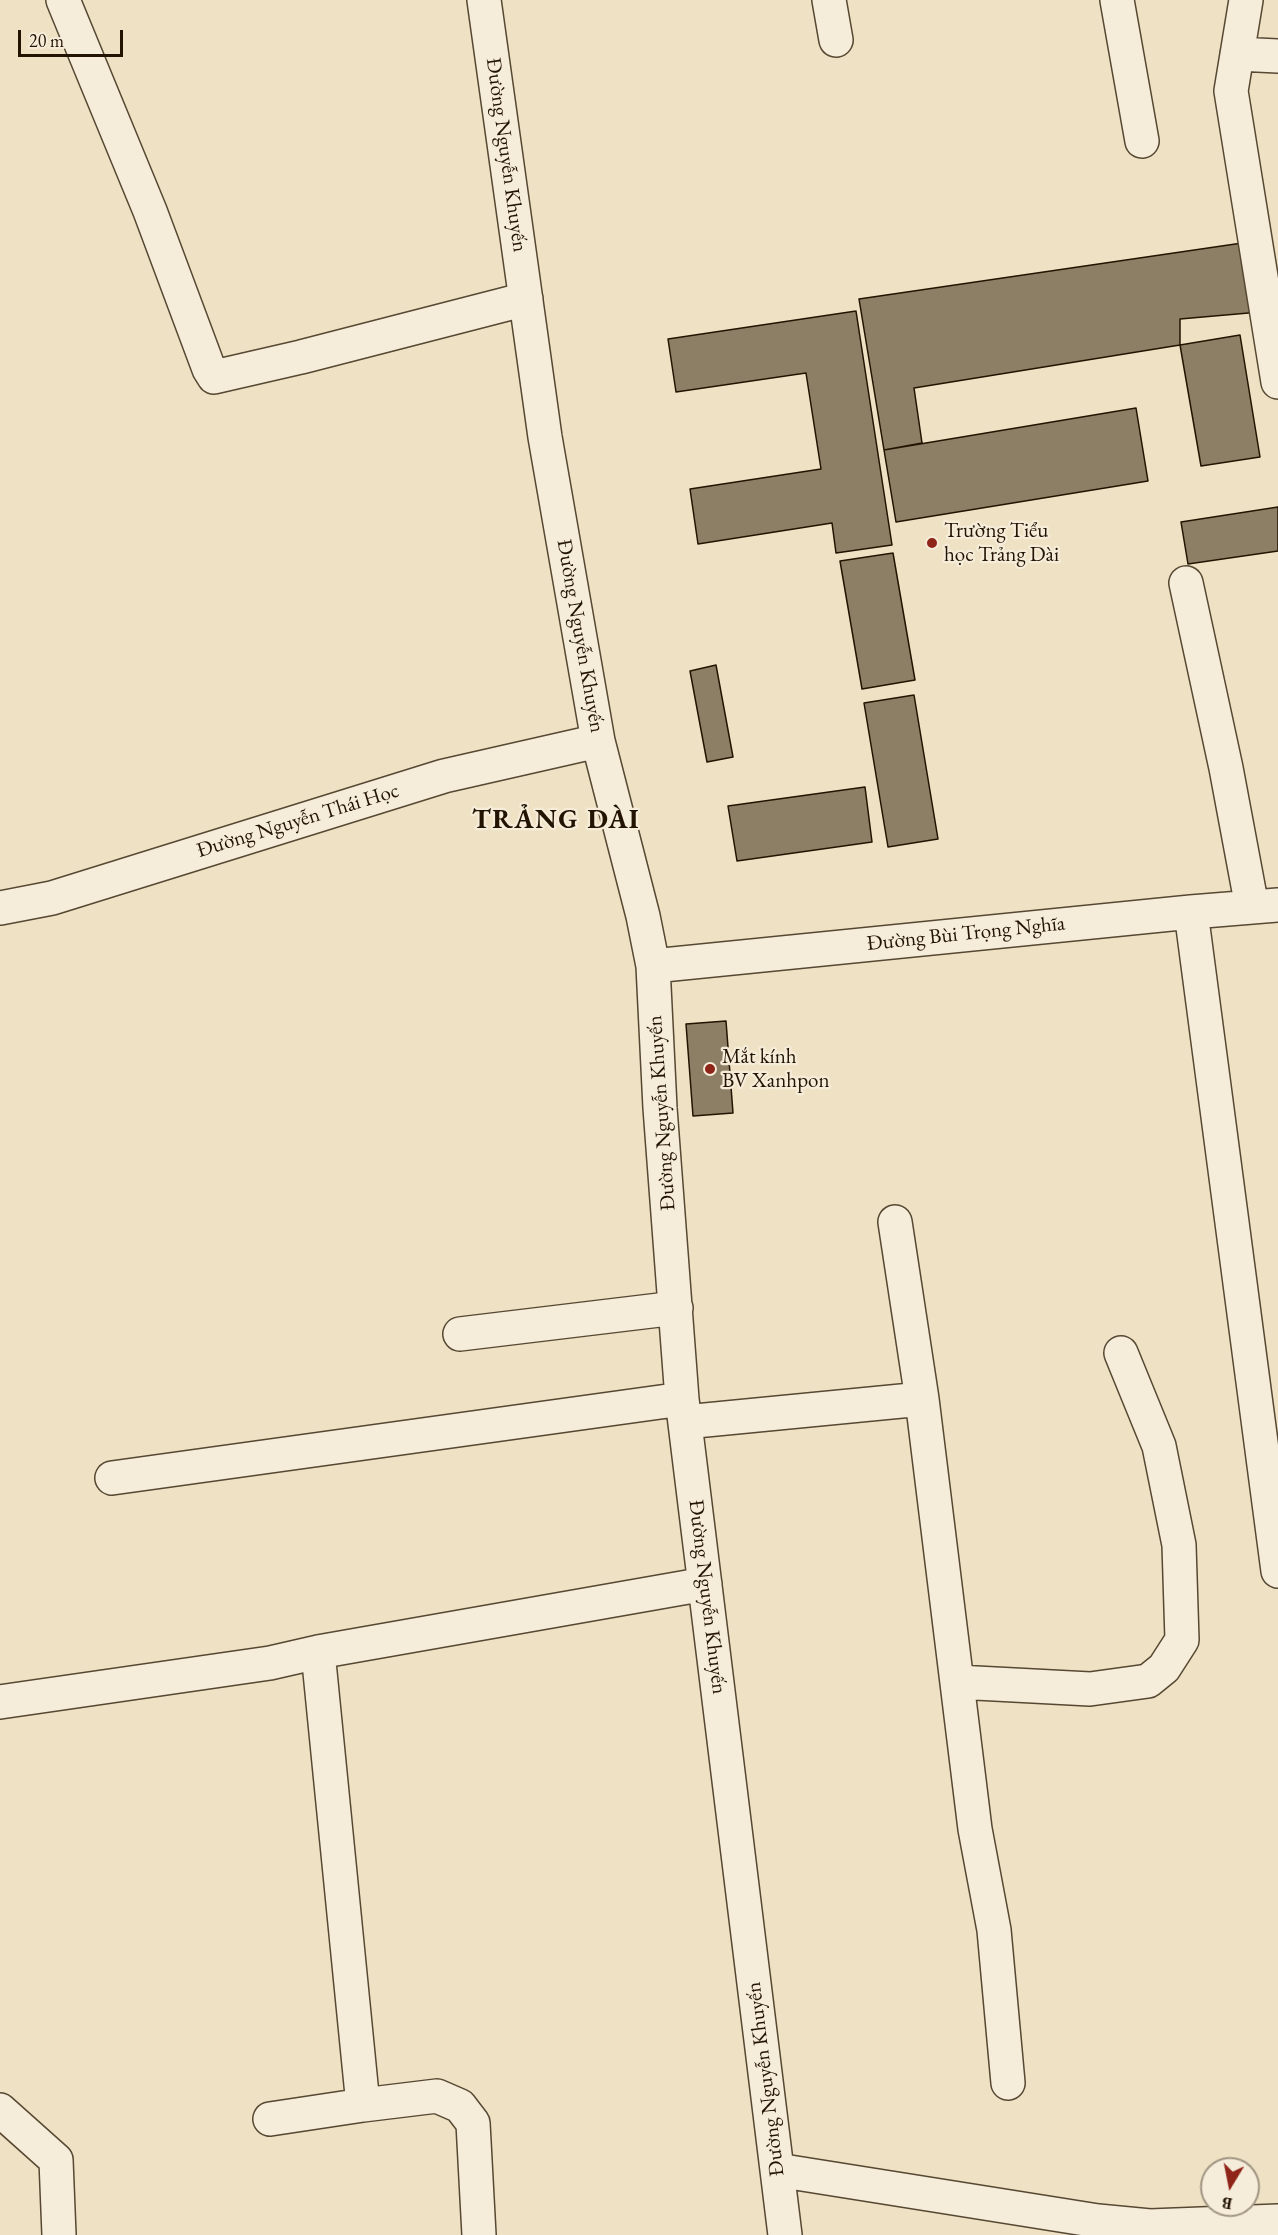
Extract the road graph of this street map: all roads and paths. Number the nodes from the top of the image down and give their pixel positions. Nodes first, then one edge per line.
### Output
1 (63, 0) edge
2 (484, 0) edge
3 (829, 0) edge
4 (1117, 0) edge
5 (1246, 0) edge
6 (836, 40) dead end
7 (1237, 54) junction
8 (1278, 56) edge
9 (1142, 141) dead end
10 (526, 299) junction
11 (1278, 382) edge
12 (1186, 583) dead end
13 (598, 741) junction
14 (1265, 906) edge
15 (0, 908) edge
16 (1191, 912) junction
17 (653, 966) junction
18 (895, 1222) dead end
19 (676, 1308) junction
20 (460, 1334) dead end
21 (1121, 1353) dead end
22 (922, 1399) junction
23 (683, 1411) junction
24 (112, 1478) dead end
25 (1278, 1571) edge
26 (705, 1584) junction
27 (318, 1652) junction
28 (957, 1682) junction
29 (0, 1702) edge
30 (1008, 2083) dead end
31 (363, 2105) junction
32 (0, 2110) edge
33 (270, 2119) dead end
34 (777, 2170) junction
35 (1278, 2221) edge
36 (58, 2235) edge
37 (479, 2235) edge
38 (785, 2235) edge

1 - 10 street
2 - 10 street, Đường Nguyễn Khuyến
3 - 6 street
4 - 9 street
5 - 7 street
7 - 8 street
7 - 11 street
10 - 13 street, Đường Nguyễn Khuyến
12 - 14 street
13 - 15 street, Đường Nguyễn Thái Học
13 - 17 street, Đường Nguyễn Khuyến
14 - 16 street, Đường Bùi Trọng Nghĩa
16 - 17 street, Đường Bùi Trọng Nghĩa
16 - 25 street
17 - 19 street, Đường Nguyễn Khuyến
18 - 22 street
19 - 20 street
19 - 23 street, Đường Nguyễn Khuyến
21 - 28 street
22 - 23 street
22 - 28 street
23 - 24 street
23 - 26 street, Đường Nguyễn Khuyến
26 - 27 street
26 - 34 street, Đường Nguyễn Khuyến
27 - 29 street
27 - 31 street
28 - 30 street
31 - 33 street
31 - 37 street
32 - 36 street
34 - 35 street
34 - 38 street, Đường Nguyễn Khuyến

